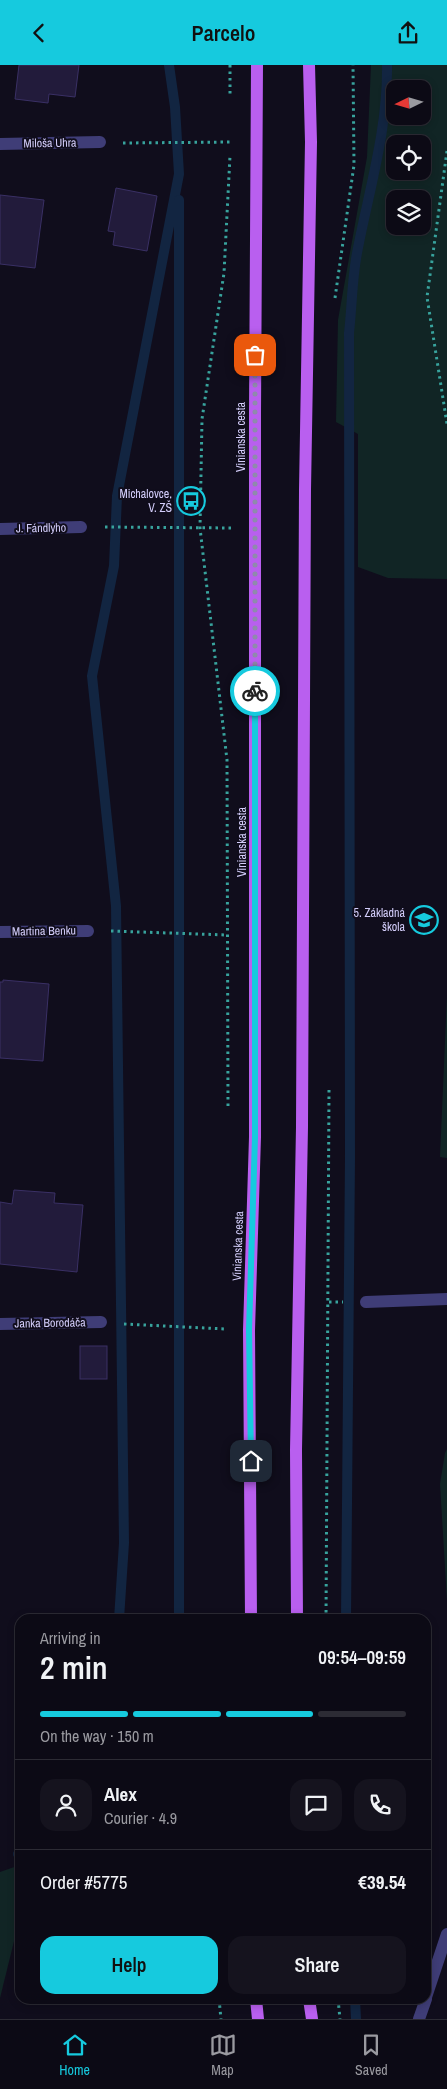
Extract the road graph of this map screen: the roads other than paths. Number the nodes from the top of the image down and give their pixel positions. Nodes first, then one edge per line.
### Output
1 (258, 65) edge
2 (310, 65) edge
3 (100, 142) dead end
4 (0, 144) edge
5 (81, 527) dead end
6 (0, 529) edge
7 (88, 931) dead end
8 (0, 932) edge
9 (447, 1299) edge
10 (366, 1302) dead end
11 (101, 1322) dead end
12 (0, 1324) edge
13 (251, 1614) edge
14 (297, 1614) edge
15 (447, 1934) edge
16 (431, 1983) edge
17 (255, 2004) edge
18 (256, 2004) edge
19 (310, 2004) edge
20 (424, 2004) edge
21 (253, 2019) edge
22 (258, 2019) edge
23 (312, 2019) edge
24 (419, 2019) edge

1 - 13 main road, Vinianska cesta
2 - 14 main road
3 - 4 street, Miloša Uhra
5 - 6 street, J. Fándlyho
7 - 8 street, Martina Benku
9 - 10 street
11 - 12 street, Janka Borodáča
15 - 16 street
17 - 21 street
18 - 22 main road
19 - 23 main road
20 - 24 street

